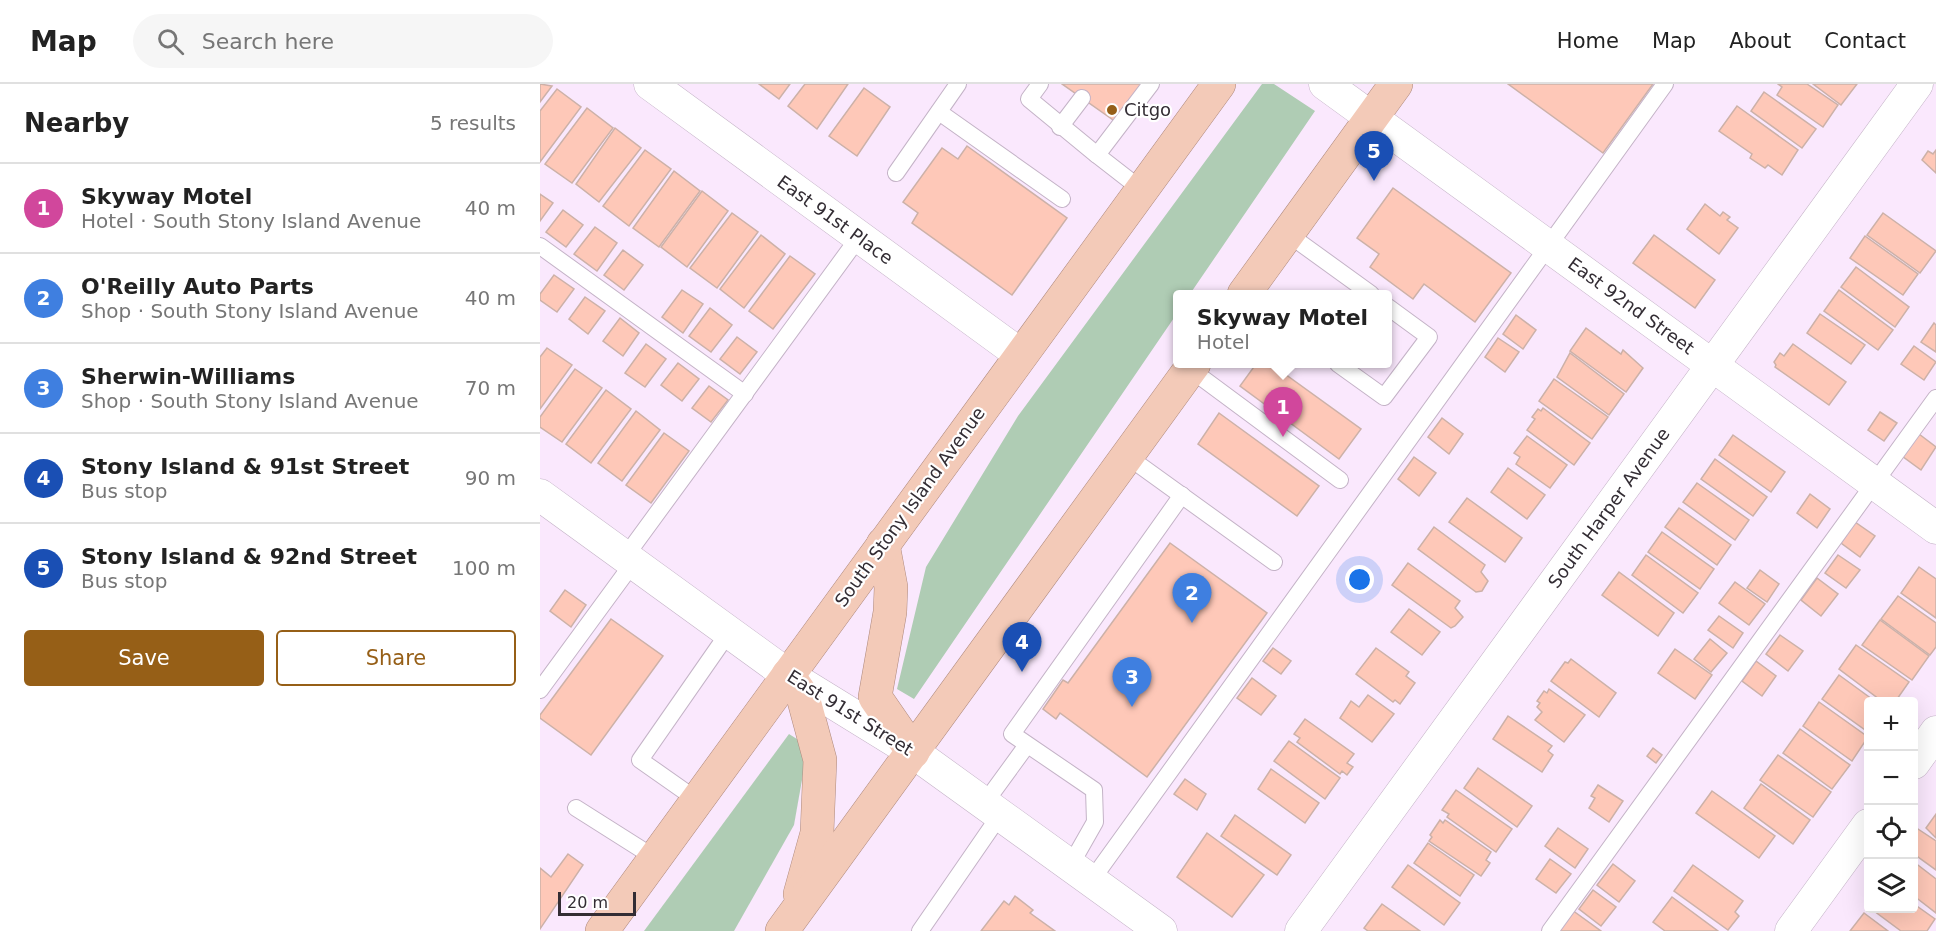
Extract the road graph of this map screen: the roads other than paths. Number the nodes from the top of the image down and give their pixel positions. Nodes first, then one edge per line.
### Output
1 (650, 84) edge
2 (958, 84) edge
3 (1041, 84) edge
4 (1151, 84) edge
5 (1325, 84) edge
6 (1396, 84) edge
7 (1665, 84) edge
8 (1917, 84) edge
9 (1208, 88) edge
10 (1082, 98) dead end
11 (939, 112) junction
12 (1372, 118) junction
13 (1060, 127) junction
14 (1097, 155) junction
15 (896, 173) dead end
16 (1142, 190) junction
17 (1062, 199) dead end
18 (1288, 234) junction
19 (859, 237) junction
20 (540, 246) edge
21 (1548, 246) junction
22 (1247, 290) edge
23 (1365, 290) edge
24 (1392, 310) edge
25 (1021, 355) junction
26 (1712, 365) junction
27 (1191, 368) edge
28 (1195, 368) edge
29 (1345, 368) edge
30 (745, 394) junction
31 (1936, 398) edge
32 (1127, 456) junction
33 (1340, 480) dead end
34 (1874, 483) junction
35 (540, 495) edge
36 (1182, 495) junction
37 (1936, 528) edge
38 (883, 544) junction
39 (629, 560) junction
40 (1274, 562) dead end
41 (729, 632) junction
42 (788, 675) junction
43 (540, 690) edge
44 (1936, 732) edge
45 (1028, 745) junction
46 (913, 752) junction
47 (1918, 757) edge
48 (697, 800) junction
49 (576, 808) dead end
50 (992, 809) junction
51 (1864, 832) edge
52 (655, 858) junction
53 (1081, 873) junction
54 (789, 922) edge
55 (602, 931) edge
56 (922, 931) edge
57 (1161, 931) edge
58 (1301, 931) edge
59 (1550, 931) edge
60 (1791, 931) edge

1 - 19 street, East 91st Place
2 - 11 lane
3 - 13 lane
4 - 14 lane
5 - 12 street, East 92nd Street
6 - 12 highway
7 - 21 lane
8 - 26 street, South Harper Avenue
9 - 16 highway, South Stony Island Avenue
10 - 13 lane
11 - 15 lane
11 - 17 lane
12 - 18 highway
12 - 21 street, East 92nd Street
13 - 14 lane
14 - 16 lane
16 - 25 highway, South Stony Island Avenue
18 - 22 highway
18 - 23 lane
19 - 25 street, East 91st Place
19 - 30 lane
20 - 30 lane
21 - 26 street, East 92nd Street
21 - 53 lane
24 - 29 lane
25 - 38 highway, South Stony Island Avenue
26 - 34 street, East 92nd Street
26 - 58 street, South Harper Avenue
27 - 32 highway
28 - 33 lane
30 - 39 lane
31 - 34 lane
32 - 36 lane
32 - 46 highway
34 - 37 street, East 92nd Street
34 - 59 lane
35 - 39 street, East 91st Street
36 - 40 lane
36 - 45 lane
38 - 42 highway, South Stony Island Avenue
38 - 46 highway
39 - 41 street, East 91st Street
39 - 43 lane
41 - 42 street, East 91st Street
41 - 48 lane
42 - 46 street, East 91st Street
42 - 48 highway, South Stony Island Avenue
42 - 54 highway
44 - 47 street
45 - 50 lane
45 - 53 lane
46 - 50 street, East 91st Street
46 - 54 highway
48 - 52 highway, South Stony Island Avenue
49 - 52 lane
50 - 53 street, East 91st Street
50 - 56 lane
51 - 60 street
52 - 55 highway, South Stony Island Avenue
53 - 57 street, East 91st Street

